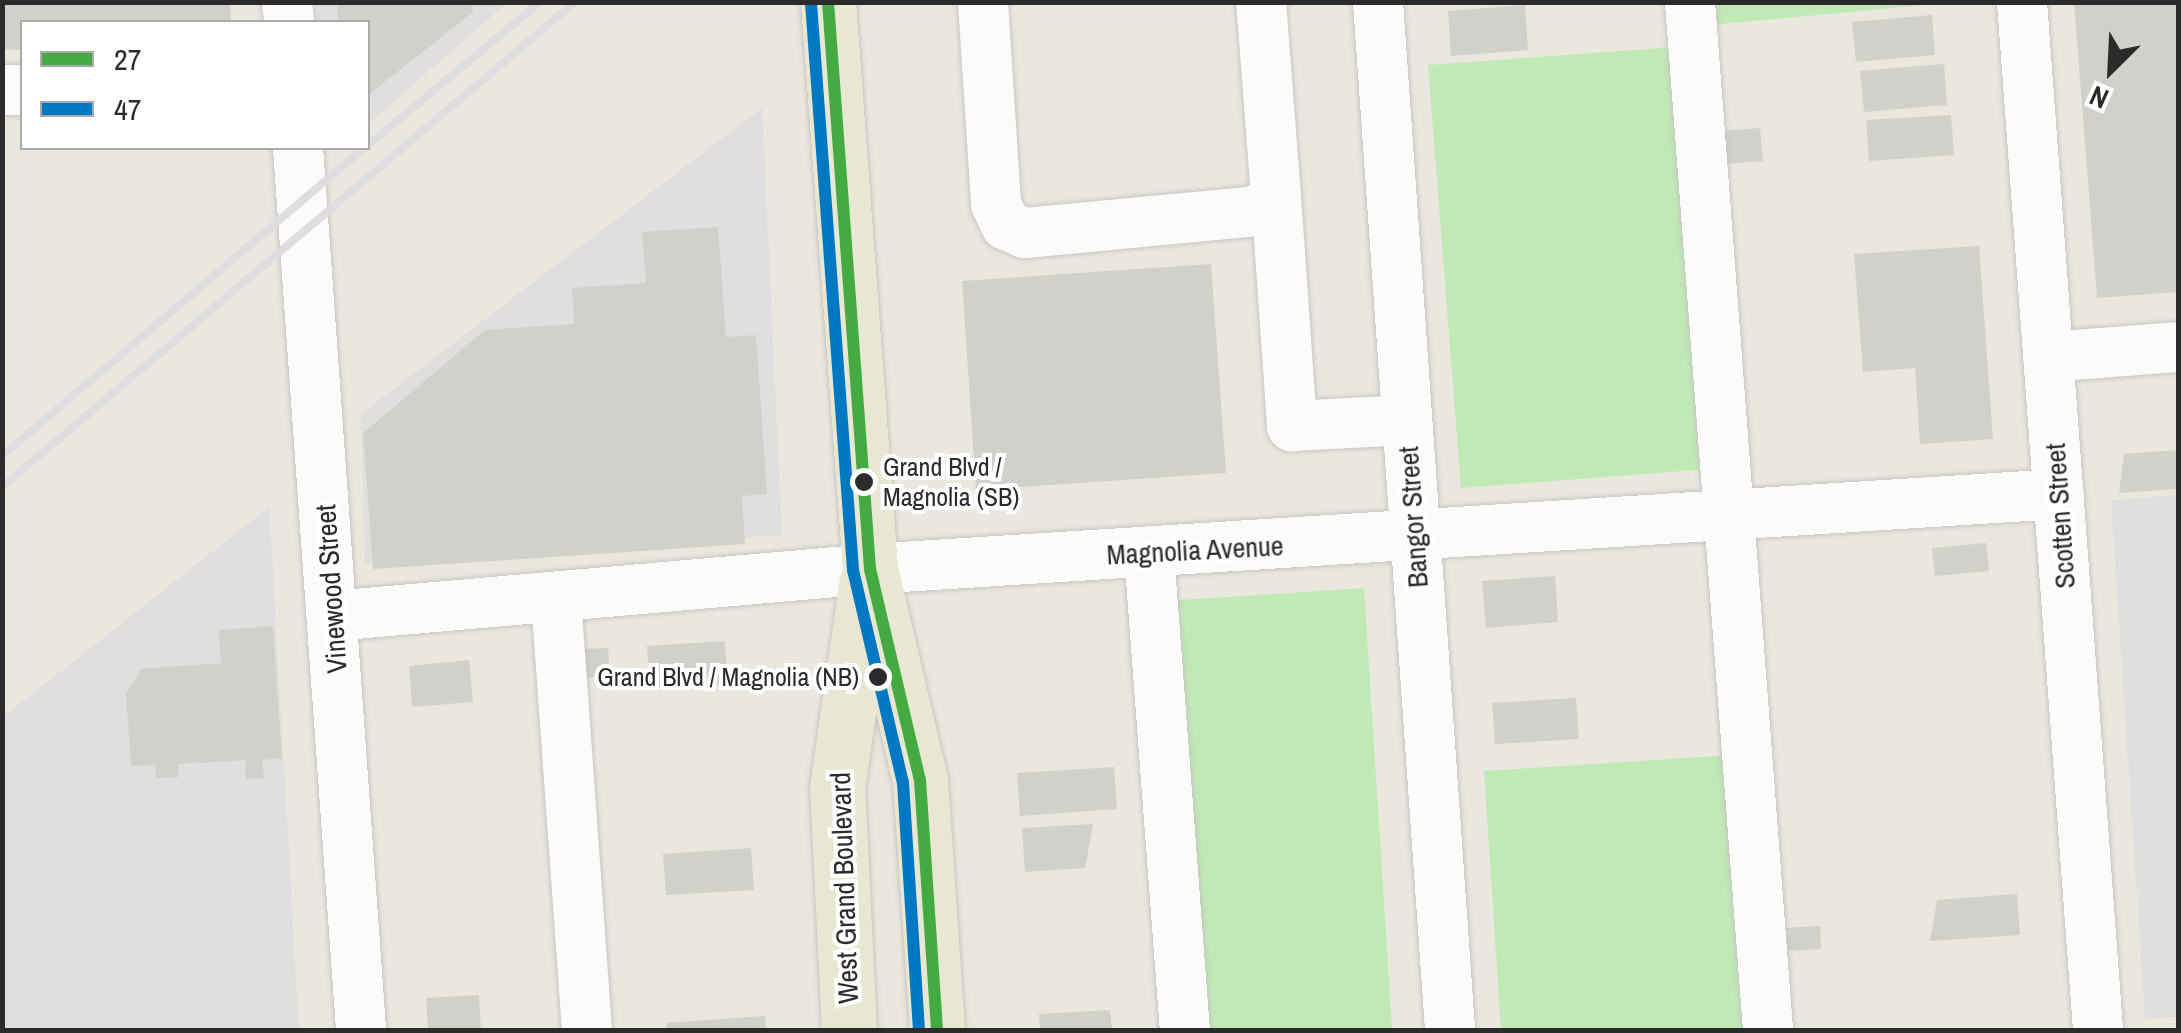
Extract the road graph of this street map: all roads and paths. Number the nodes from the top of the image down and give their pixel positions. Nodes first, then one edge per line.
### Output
1 (828, 2) edge
2 (983, 2) edge
3 (1261, 2) edge
4 (1378, 2) edge
5 (1690, 2) edge
6 (2022, 2) edge
7 (298, 150) edge
8 (1276, 196) junction
9 (2178, 347) edge
10 (2048, 357) junction
11 (1406, 420) junction
12 (2059, 494) junction
13 (1727, 516) junction
14 (1414, 538) junction
15 (1149, 553) junction
16 (870, 568) junction
17 (556, 598) junction
18 (332, 616) junction
19 (361, 1030) edge
20 (586, 1030) edge
21 (849, 1030) edge
22 (936, 1030) edge
23 (1185, 1030) edge
24 (1450, 1030) edge
25 (1768, 1030) edge
26 (2098, 1030) edge

1 - 16 main road, West Grand Boulevard
2 - 8 street
3 - 8 street
4 - 11 street, Bangor Street
5 - 13 street
6 - 10 street, Scotten Street
7 - 18 street, Vinewood Street
8 - 11 street
9 - 10 street
10 - 12 street, Scotten Street
11 - 14 street, Bangor Street
12 - 13 street, Magnolia Avenue
12 - 26 street, Scotten Street
13 - 14 street, Magnolia Avenue
13 - 25 street
14 - 15 street, Magnolia Avenue
14 - 24 street, Bangor Street
15 - 16 street, Magnolia Avenue
15 - 23 street
16 - 17 street, Magnolia Avenue
16 - 21 main road, West Grand Boulevard
16 - 22 main road, West Grand Boulevard
17 - 18 street, Magnolia Avenue
17 - 20 street
18 - 19 street, Vinewood Street

